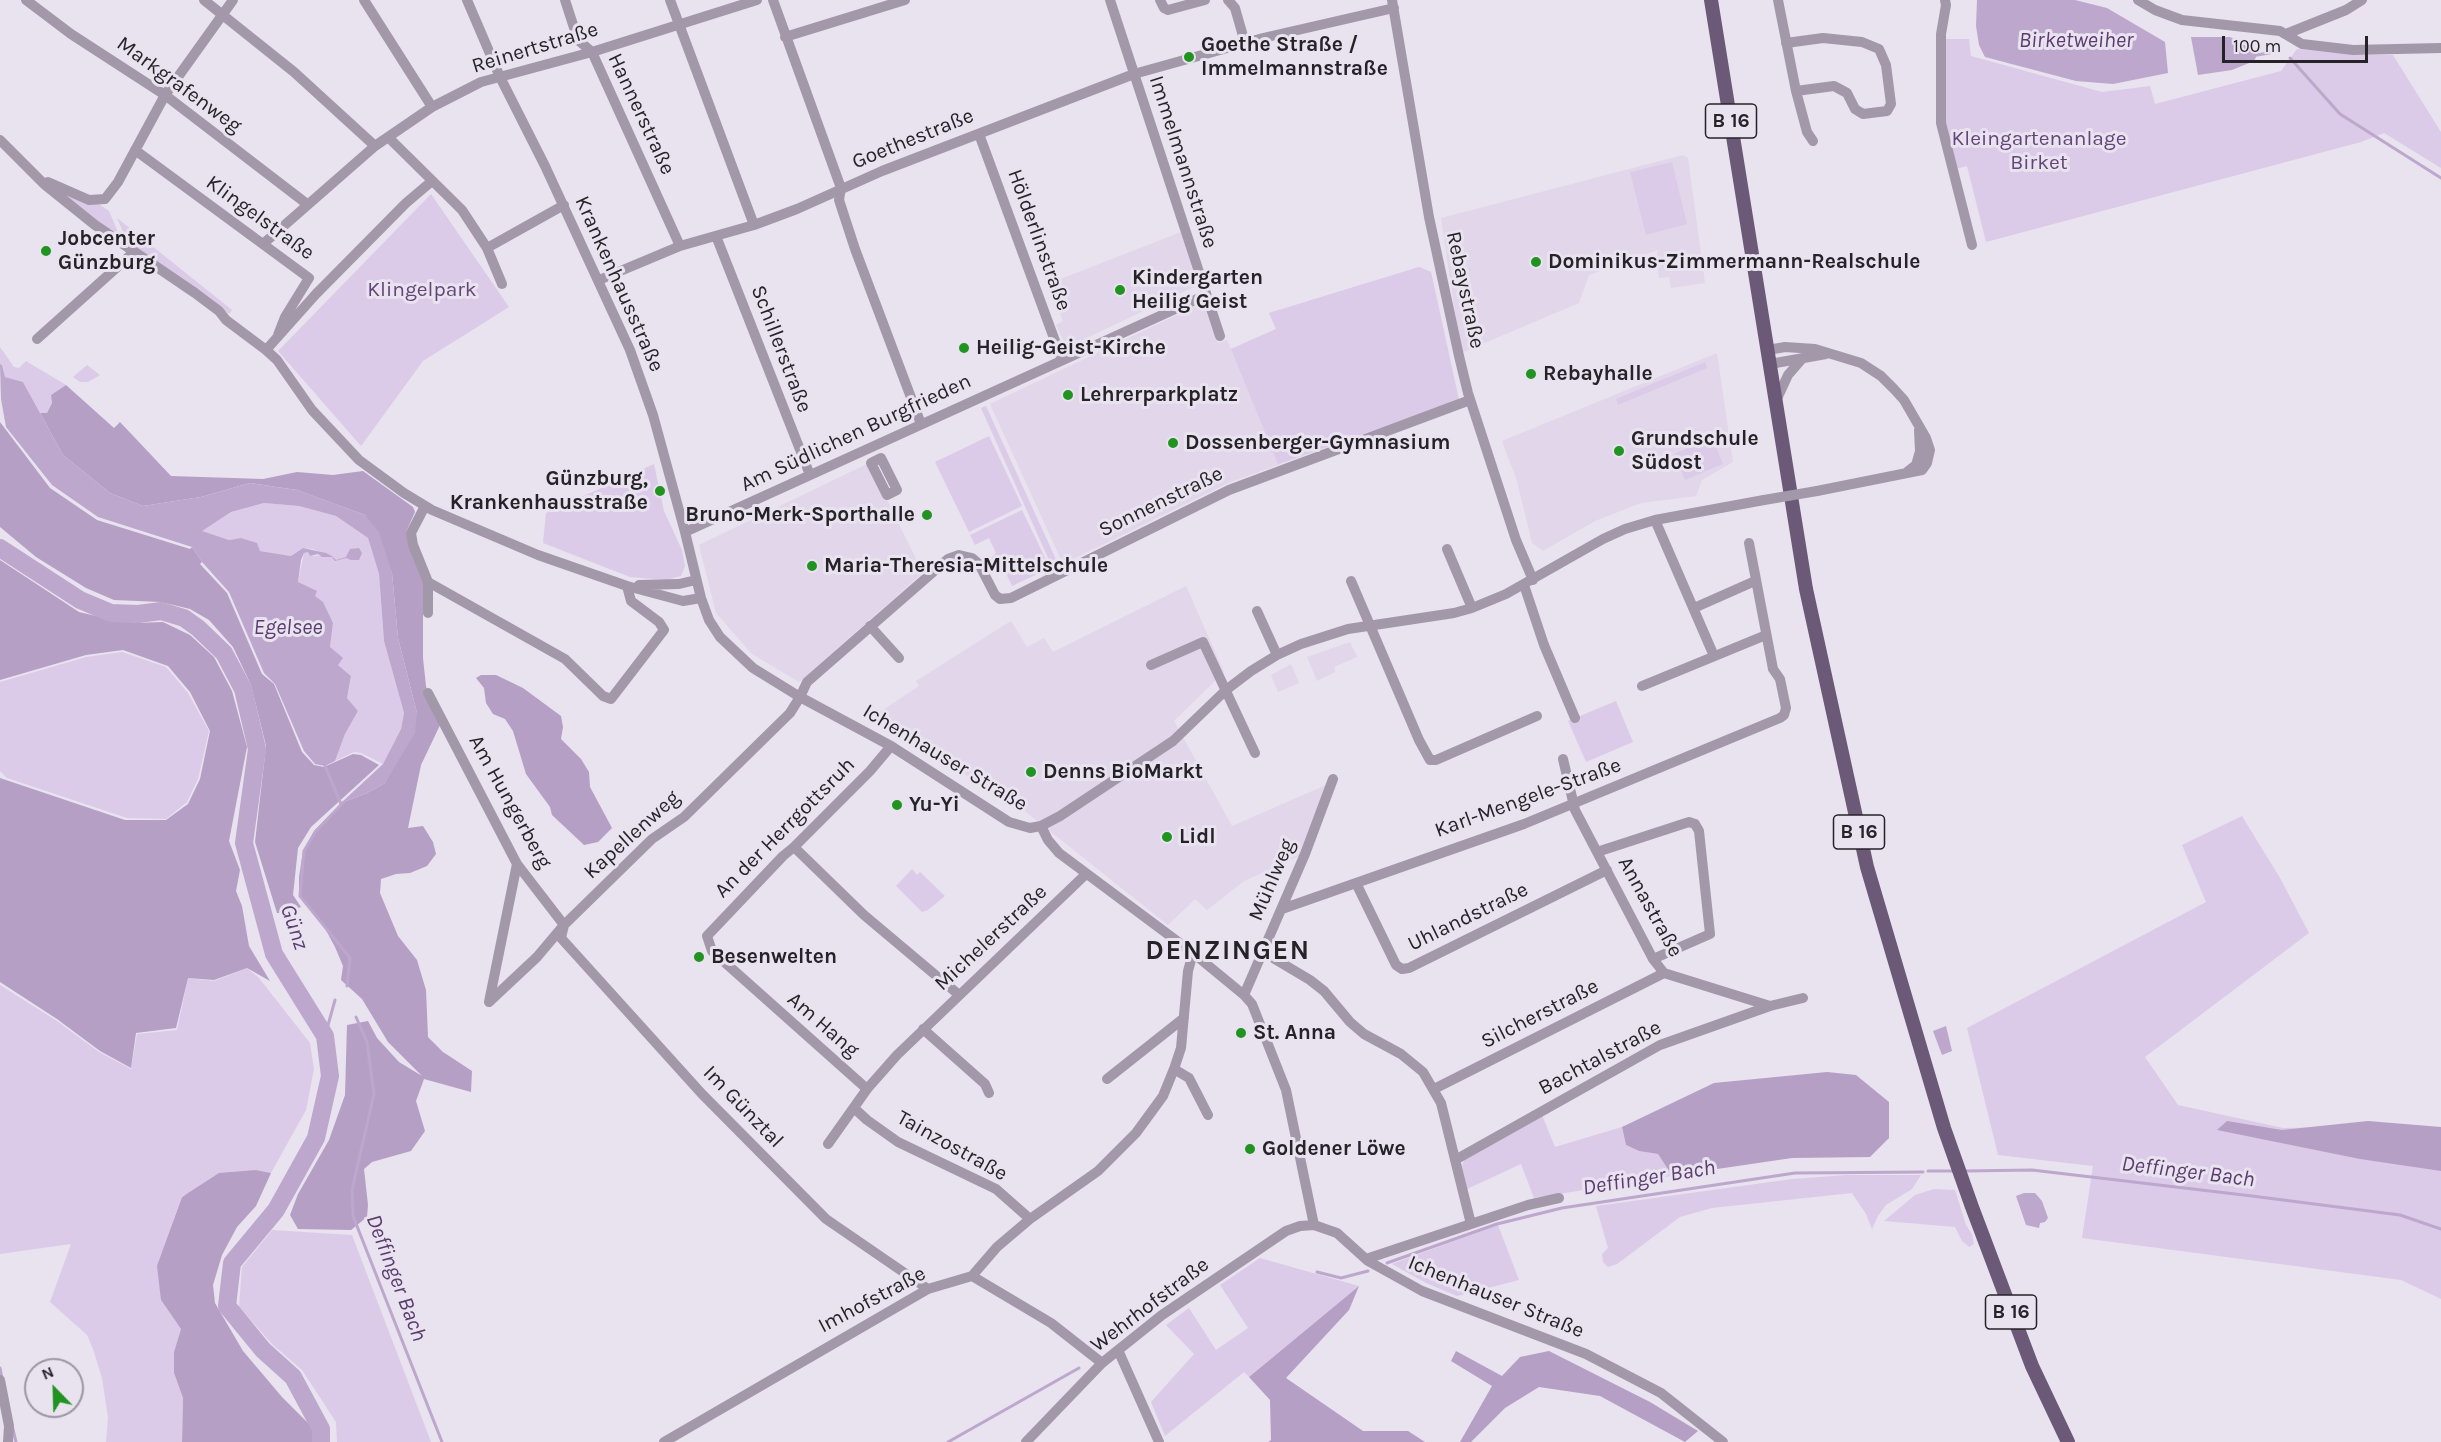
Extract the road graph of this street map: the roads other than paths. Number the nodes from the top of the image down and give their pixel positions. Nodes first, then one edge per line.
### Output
1 (26, 0) edge
2 (204, 0) edge
3 (233, 0) edge
4 (364, 0) edge
5 (467, 0) edge
6 (565, 0) edge
7 (670, 0) edge
8 (757, 0) edge
9 (773, 0) edge
10 (905, 0) edge
11 (1110, 0) edge
12 (1160, 0) edge
13 (1205, 0) edge
14 (1711, 0) edge
15 (1778, 0) edge
16 (1945, 0) edge
17 (2138, 0) edge
18 (2362, 0) edge
19 (1231, 1) edge
20 (1393, 4) edge
21 (222, 15) junction
22 (679, 24) junction
23 (2286, 34) junction
24 (785, 37) junction
25 (1245, 43) junction
26 (1786, 43) junction
27 (2441, 48) edge
28 (592, 52) junction
29 (1134, 74) junction
30 (500, 77) junction
31 (1796, 91) junction
32 (165, 95) junction
33 (432, 107) junction
34 (978, 134) junction
35 (388, 136) junction
36 (0, 140) edge
37 (1813, 141) dead end
38 (375, 146) junction
39 (135, 150) junction
40 (432, 181) junction
41 (44, 184) junction
42 (841, 188) junction
43 (307, 204) junction
44 (564, 205) junction
45 (754, 225) junction
46 (716, 236) junction
47 (263, 244) junction
48 (1972, 245) dead end
49 (680, 246) junction
50 (487, 248) junction
51 (134, 252) junction
52 (599, 280) junction
53 (502, 284) dead end
54 (1206, 295) junction
55 (278, 335) junction
56 (1220, 336) dead end
57 (37, 339) dead end
58 (266, 350) junction
59 (1768, 350) junction
60 (1829, 354) junction
61 (1062, 360) junction
62 (1802, 360) junction
63 (1770, 364) junction
64 (1470, 400) junction
65 (1776, 401) junction
66 (921, 424) junction
67 (1919, 426) junction
68 (1905, 474) junction
69 (810, 475) junction
70 (425, 506) junction
71 (1655, 520) junction
72 (686, 532) junction
73 (1749, 543) dead end
74 (1447, 549) dead end
75 (696, 580) junction
76 (1351, 581) dead end
77 (1755, 581) junction
78 (428, 582) junction
79 (1529, 582) junction
80 (627, 586) junction
81 (700, 598) junction
82 (1472, 608) junction
83 (1694, 609) junction
84 (1257, 611) dead end
85 (428, 613) dead end
86 (1369, 625) junction
87 (870, 626) junction
88 (1766, 635) junction
89 (1277, 655) junction
90 (1714, 656) junction
91 (899, 658) dead end
92 (1151, 665) dead end
93 (1642, 686) dead end
94 (1226, 690) junction
95 (428, 693) dead end
96 (800, 697) junction
97 (1537, 716) dead end
98 (1575, 718) dead end
99 (891, 746) junction
100 (1255, 753) dead end
101 (1563, 759) dead end
102 (1333, 779) dead end
103 (1574, 804) junction
104 (1041, 826) junction
105 (794, 847) junction
106 (1598, 852) junction
107 (517, 864) junction
108 (1607, 870) junction
109 (1085, 875) junction
110 (1356, 883) junction
111 (1281, 909) junction
112 (564, 924) junction
113 (707, 936) joint
114 (1263, 952) junction
115 (1193, 953) junction
116 (1653, 959) junction
117 (1664, 973) junction
118 (958, 994) junction
119 (1244, 994) junction
120 (1803, 998) dead end
121 (1770, 1006) junction
122 (1184, 1018) junction
123 (923, 1029) junction
124 (1174, 1069) junction
125 (1107, 1079) dead end
126 (867, 1089) junction
127 (1434, 1089) junction
128 (989, 1094) dead end
129 (854, 1108) junction
130 (1208, 1115) dead end
131 (828, 1144) dead end
132 (1455, 1160) junction
133 (1559, 1198) dead end
134 (1030, 1219) junction
135 (1471, 1224) junction
136 (1314, 1225) junction
137 (1367, 1260) junction
138 (972, 1276) junction
139 (928, 1289) junction
140 (1118, 1350) junction
141 (1102, 1363) junction
142 (0, 1380) edge
143 (2053, 1415) junction
144 (8, 1442) edge
145 (664, 1442) edge
146 (1026, 1442) edge
147 (1159, 1442) edge
148 (1723, 1442) edge
149 (2062, 1442) edge
150 (2068, 1442) edge

1 - 32 street, Markgrafenweg
2 - 21 street
3 - 21 street
4 - 33 street
5 - 30 street, Krankenhausstraße
6 - 28 street, Hannerstraße
7 - 22 street
8 - 22 street, Reinertstraße
9 - 24 street
10 - 24 street
11 - 29 street, Immelmannstraße
12 - 13 street
14 - 59 main road, B 16
15 - 26 street
16 - 48 street
17 - 23 street
18 - 23 street
19 - 25 street
20 - 25 street, Goethestraße
20 - 64 street, Rebaystraße
21 - 32 street
21 - 38 street
22 - 28 street, Reinertstraße
22 - 45 street
23 - 27 street
24 - 42 street
25 - 29 street, Goethestraße
26 - 31 street
26 - 31 street
28 - 30 street, Reinertstraße
28 - 49 street, Hannerstraße
29 - 34 street, Goethestraße
29 - 54 street, Immelmannstraße
30 - 33 street, Reinertstraße
30 - 44 street, Krankenhausstraße
31 - 37 street
32 - 39 street
32 - 43 street, Markgrafenweg
33 - 35 street, Reinertstraße
34 - 42 street, Goethestraße
34 - 61 street, Hölderlinstraße
35 - 38 street, Reinertstraße
35 - 40 street
36 - 41 street
38 - 43 street, Reinertstraße
39 - 41 street
39 - 47 street, Klingelstraße
40 - 50 street
40 - 55 street
41 - 51 street
42 - 45 street, Goethestraße
42 - 66 street
43 - 47 street, Reinertstraße
44 - 50 street
44 - 52 street, Krankenhausstraße
45 - 46 street, Goethestraße
46 - 49 street, Goethestraße
46 - 69 street, Schillerstraße
47 - 55 street, Klingelstraße
49 - 52 street, Goethestraße
50 - 53 street
51 - 57 street
51 - 58 street
52 - 72 street, Krankenhausstraße
54 - 56 street, Immelmannstraße
54 - 61 street, Am Südlichen Burgfrieden
55 - 58 street
58 - 70 street
59 - 60 street
59 - 63 main road, B 16
60 - 62 street
60 - 67 street
61 - 66 street, Am Südlichen Burgfrieden
62 - 63 street
62 - 65 street
63 - 65 main road, B 16
64 - 79 street, Rebaystraße
64 - 87 street, Sonnenstraße
65 - 143 main road, B 16
66 - 69 street, Am Südlichen Burgfrieden
67 - 68 street
67 - 68 street
68 - 71 street, bridge
69 - 72 street, Am Südlichen Burgfrieden
70 - 78 street
70 - 80 street
71 - 79 street
71 - 83 street
72 - 75 street, Krankenhausstraße
73 - 77 street
74 - 82 street
75 - 80 street
75 - 81 street, Krankenhausstraße
76 - 86 street
77 - 83 street
77 - 88 street
78 - 80 street
78 - 85 street
79 - 82 street
79 - 98 street, Rebaystraße
80 - 81 street
81 - 96 street, Ichenhauser Straße
82 - 86 street
83 - 90 street
84 - 89 street
86 - 89 street
86 - 97 street
87 - 91 street
87 - 96 street, Sonnenstraße
88 - 90 street
88 - 103 street, Karl-Mengele-Straße
89 - 94 street
90 - 93 street
92 - 94 street
94 - 100 street
94 - 104 street
95 - 107 street, Am Hungerberg
96 - 99 street, Ichenhauser Straße
96 - 112 street, Kapellenweg
99 - 104 street, Ichenhauser Straße
99 - 105 street, An der Herrgottsruh
101 - 103 street, Annastraße
102 - 111 street, Mühlweg
103 - 106 street, Annastraße
103 - 110 street, Karl-Mengele-Straße
104 - 109 street, Ichenhauser Straße
105 - 113 street, An der Herrgottsruh
105 - 118 street
106 - 108 street, Annastraße
106 - 116 street
107 - 112 street, Am Hungerberg
107 - 112 street, Kapellenweg
108 - 110 street, Uhlandstraße
108 - 116 street, Annastraße
109 - 115 street, Ichenhauser Straße
109 - 118 street, Michelerstraße
110 - 111 street, Karl-Mengele-Straße
111 - 114 street, Mühlweg
112 - 139 street, Im Günztal
113 - 126 street, Am Hang
114 - 119 street, Mühlweg
114 - 127 street
115 - 119 street, Ichenhauser Straße
115 - 122 street
116 - 117 street, Annastraße
117 - 121 street, Annastraße
117 - 127 street, Silcherstraße
118 - 123 street, Michelerstraße
119 - 136 street, Ichenhauser Straße
120 - 121 street
121 - 132 street, Bachtalstraße
122 - 124 street
122 - 125 street
123 - 126 street, Michelerstraße
123 - 128 street
124 - 130 street
124 - 134 street
126 - 129 street, Michelerstraße
127 - 132 street
129 - 131 street, Michelerstraße
129 - 134 street, Tainzostraße
132 - 135 street
133 - 135 street
134 - 138 street
135 - 137 street
136 - 137 street, Ichenhauser Straße
136 - 140 street, Wehrhofstraße
137 - 148 street, Ichenhauser Straße
138 - 139 street, Imhofstraße
138 - 141 street
139 - 145 street, Imhofstraße
140 - 141 street, Wehrhofstraße
140 - 147 street
141 - 146 street, Wehrhofstraße
142 - 144 street
143 - 149 main road, B 16
143 - 150 main road, B 16

